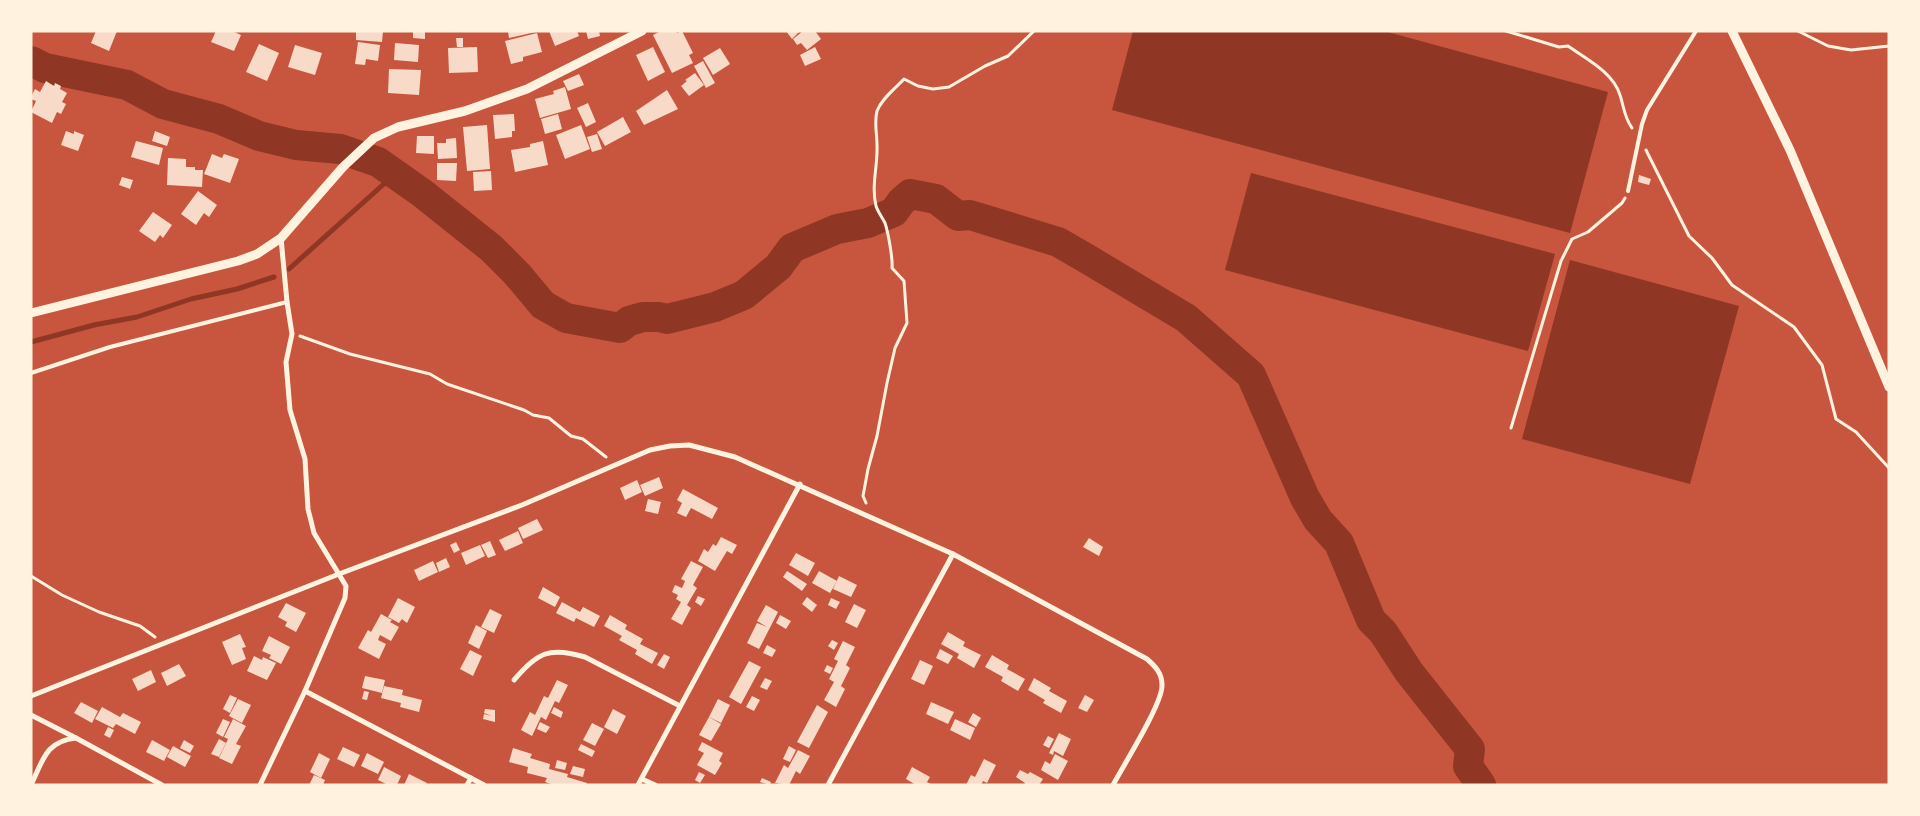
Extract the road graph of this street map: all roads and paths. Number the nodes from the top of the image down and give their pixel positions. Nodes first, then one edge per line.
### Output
1 (642, 31) edge
2 (1034, 31) edge
3 (1506, 31) edge
4 (1696, 31) edge
5 (1732, 31) edge
6 (1798, 31) edge
7 (1889, 46) edge
8 (1639, 138) junction
9 (1628, 191) joint
10 (281, 238) junction
11 (286, 302) junction
12 (31, 313) edge
13 (292, 334) junction
14 (31, 373) edge
15 (1889, 387) edge
16 (1511, 428) dead end
17 (617, 465) junction
18 (1889, 468) edge
19 (800, 484) junction
20 (871, 516) junction
21 (953, 554) junction
22 (339, 574) junction
23 (31, 576) edge
24 (164, 643) junction
25 (514, 680) dead end
26 (305, 691) junction
27 (31, 696) edge
28 (680, 706) junction
29 (31, 715) edge
30 (76, 738) junction
31 (471, 778) junction
32 (642, 779) junction
33 (31, 785) edge
34 (162, 785) edge
35 (260, 785) edge
36 (467, 785) edge
37 (484, 785) edge
38 (638, 785) edge
39 (655, 785) edge
40 (828, 785) edge
41 (1113, 785) edge

1 - 10 street
2 - 20 path
3 - 8 path
4 - 8 lane
5 - 15 street
6 - 7 path
8 - 9 lane
8 - 18 path
9 - 16 path
10 - 11 street
10 - 12 street
11 - 13 street
11 - 14 lane
13 - 17 path
13 - 22 street
17 - 19 street
17 - 22 street
19 - 20 street
19 - 28 street
20 - 21 street
21 - 40 street
21 - 41 street
22 - 24 street
22 - 26 street
23 - 24 path
24 - 27 street
25 - 28 street
26 - 31 street
26 - 35 street
28 - 32 street
29 - 30 street
30 - 33 street
30 - 34 street
31 - 36 street
31 - 37 street
32 - 38 street
32 - 39 street

